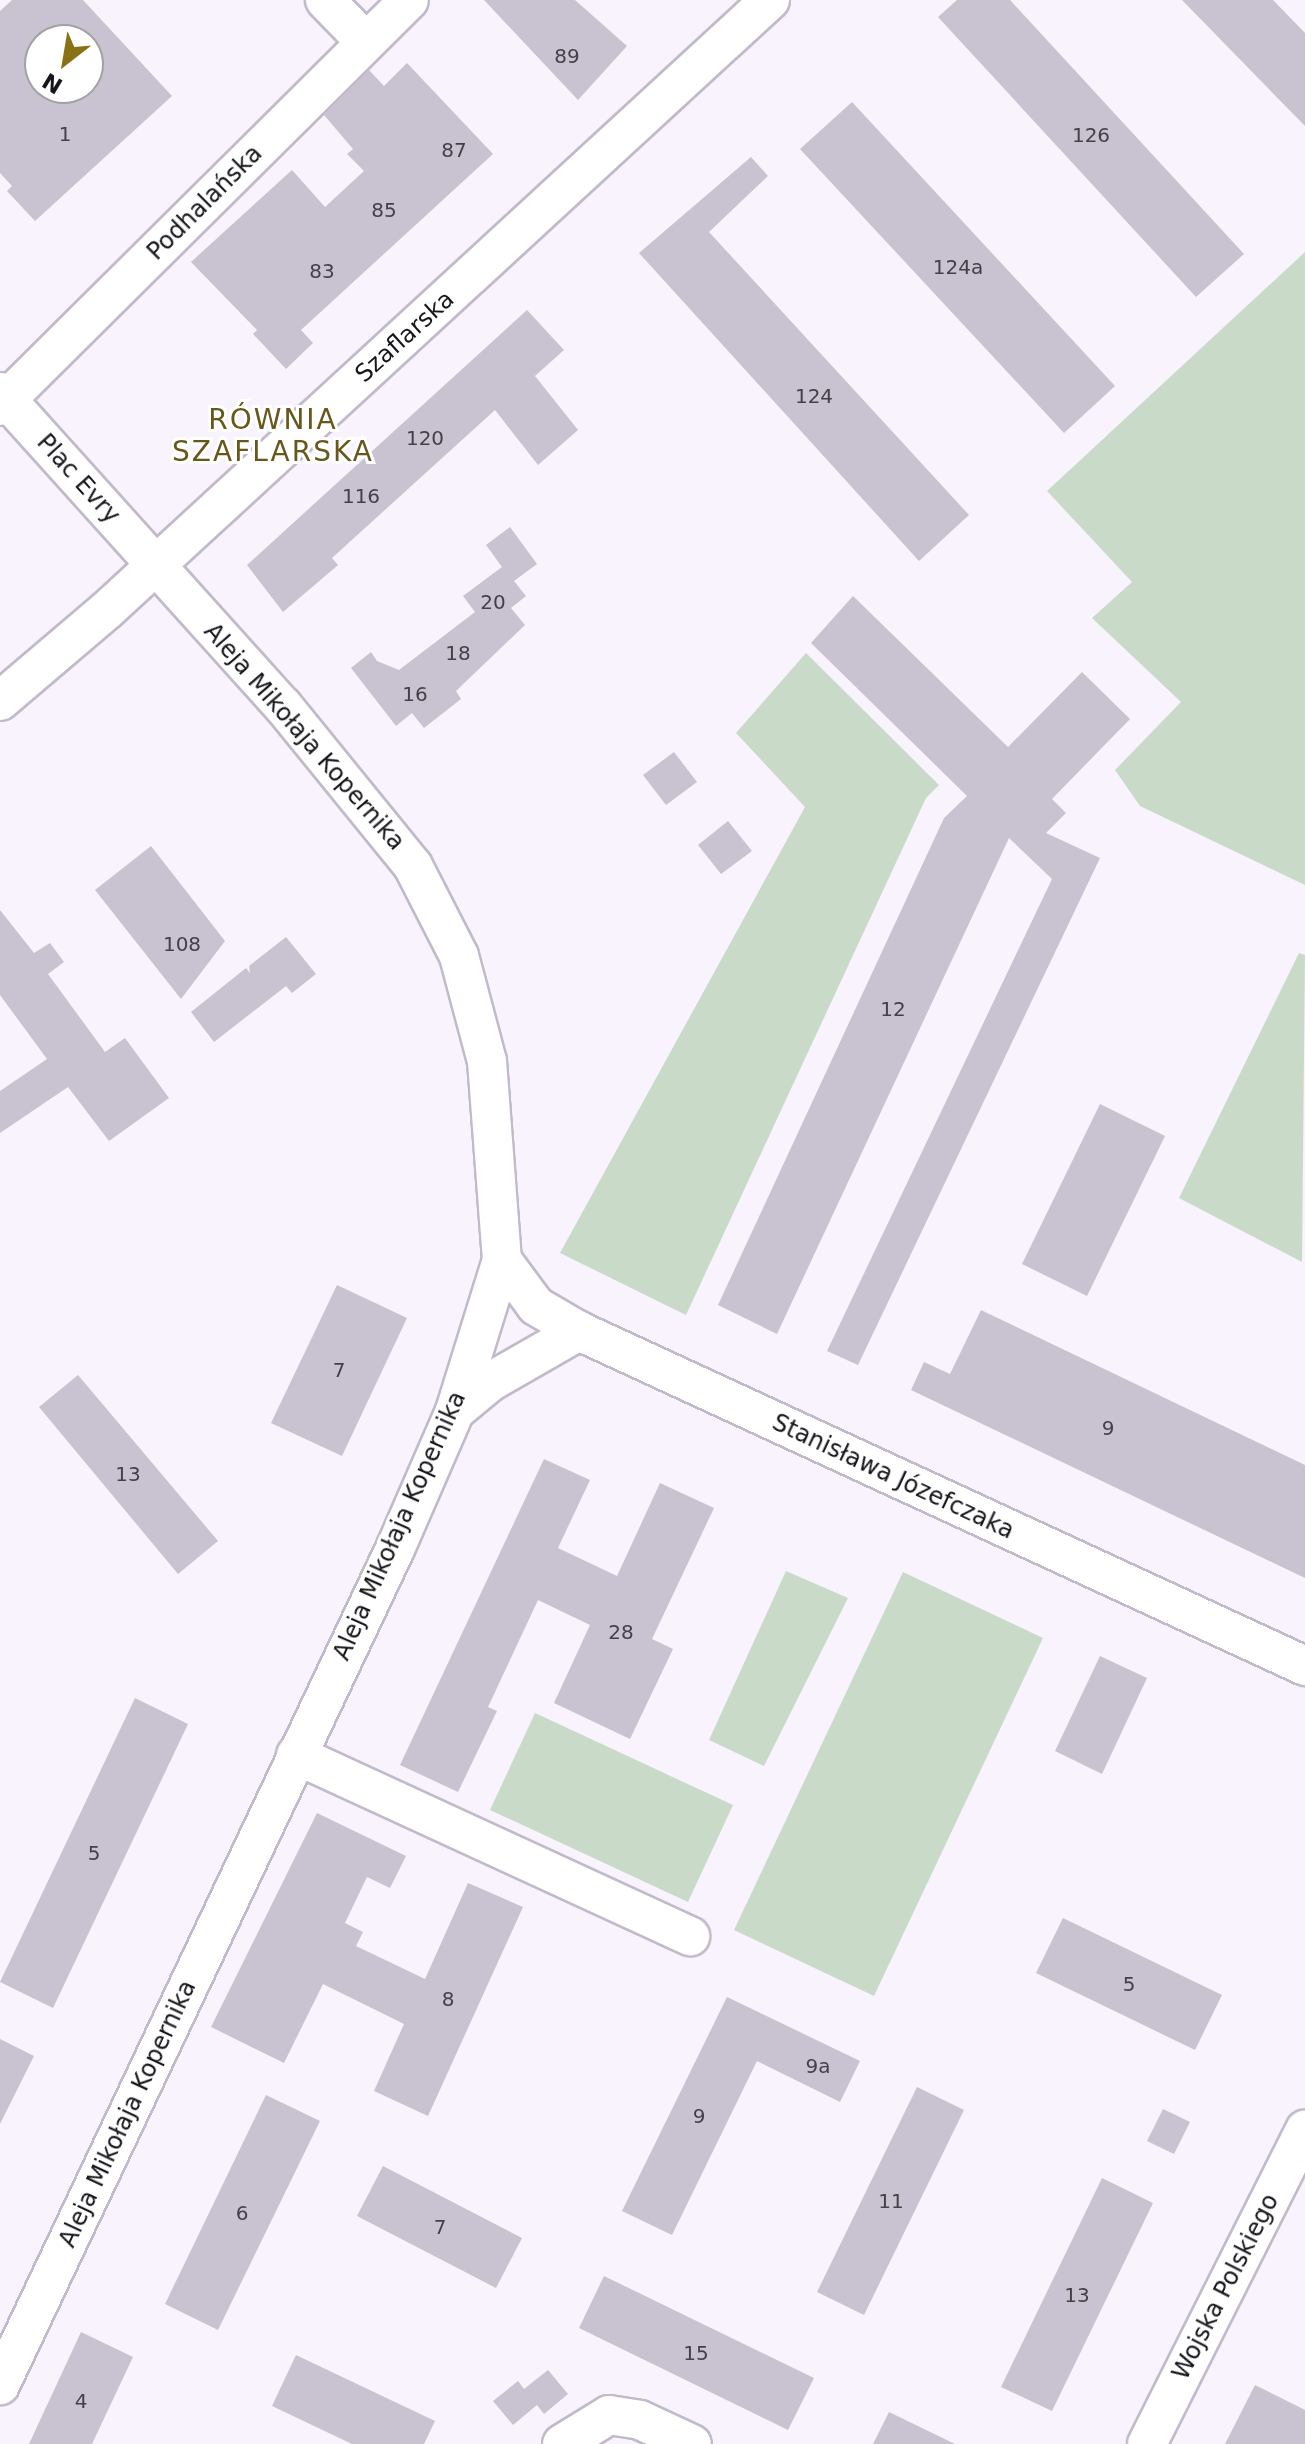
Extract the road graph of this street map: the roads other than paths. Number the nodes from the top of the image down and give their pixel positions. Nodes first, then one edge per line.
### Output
1 (325, 0) edge
2 (409, 0) edge
3 (770, 0) edge
4 (365, 41) junction
5 (3, 400) edge
6 (155, 566) junction
7 (0, 701) edge
8 (502, 1260) junction
9 (579, 1331) junction
10 (455, 1411) junction
11 (1305, 1666) edge
12 (296, 1755) junction
13 (690, 1936) dead end
14 (1305, 2130) edge
15 (0, 2385) edge
16 (562, 2444) edge
17 (692, 2444) edge
18 (1147, 2444) edge

1 - 4 street
2 - 4 street, Podhalańska
3 - 6 street, Szaflarska
4 - 5 street, Podhalańska
5 - 6 street, Plac Evry
6 - 7 street, Szaflarska
6 - 8 street, Aleja Mikołaja Kopernika
8 - 9 street, Stanisława Józefczaka
8 - 10 street, Aleja Mikołaja Kopernika
9 - 10 street
9 - 11 street, Stanisława Józefczaka
10 - 12 street, Aleja Mikołaja Kopernika
12 - 13 street
12 - 15 street, Aleja Mikołaja Kopernika
14 - 18 street, Wojska Polskiego
16 - 17 street

